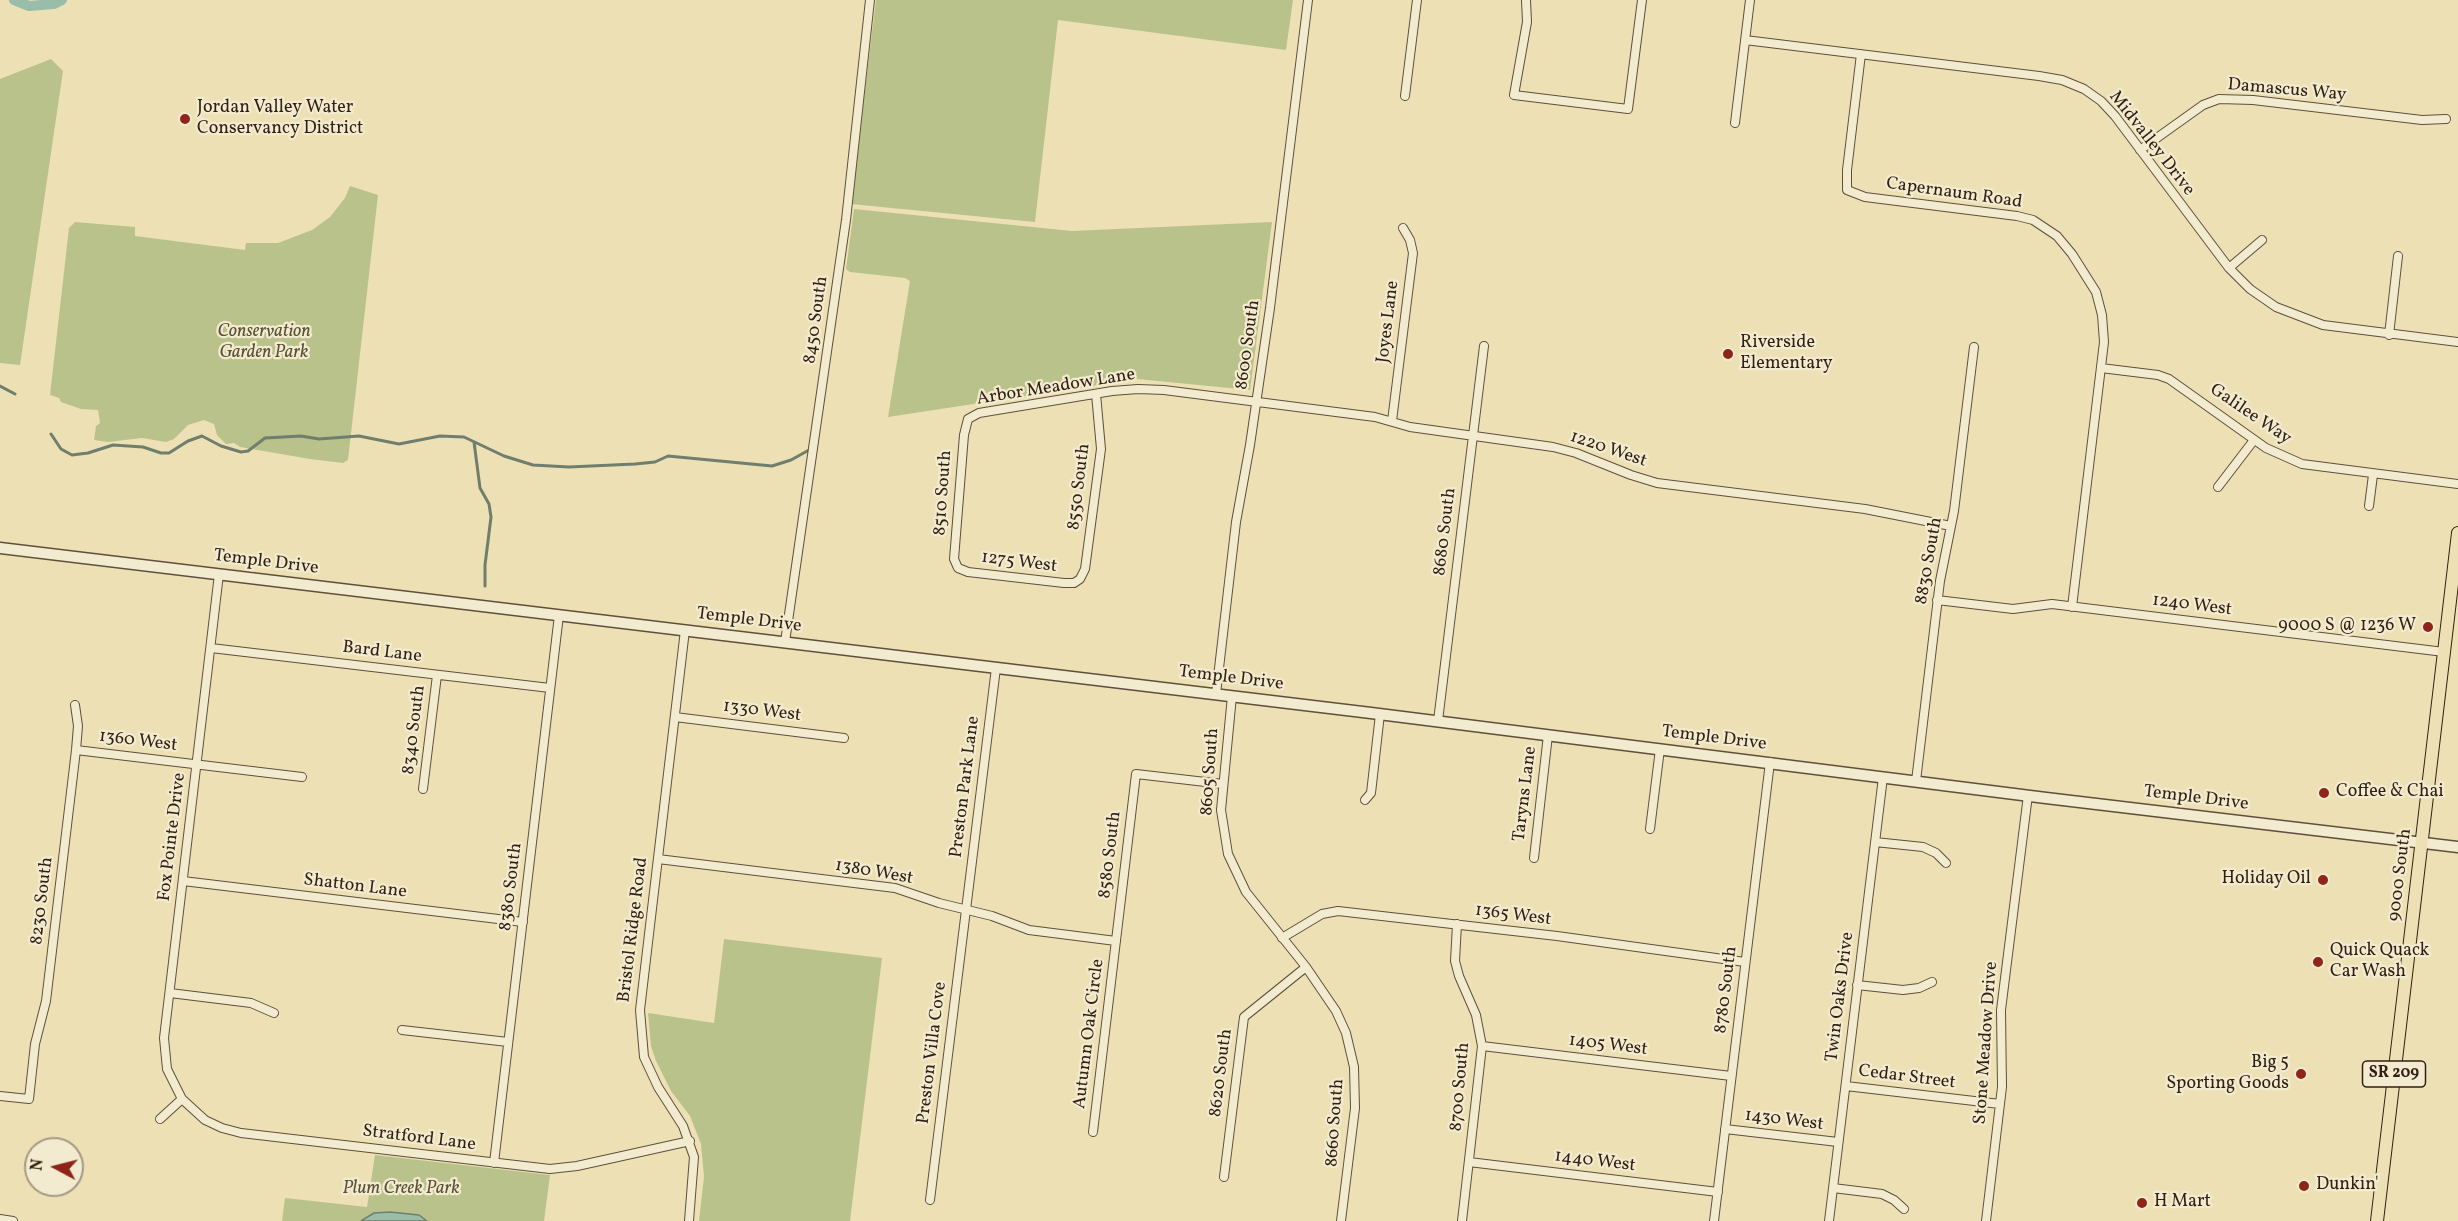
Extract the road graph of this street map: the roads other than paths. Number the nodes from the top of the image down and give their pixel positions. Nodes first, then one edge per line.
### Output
1 (870, 0) edge
2 (1308, 0) edge
3 (1417, 0) edge
4 (1526, 0) edge
5 (1642, 0) edge
6 (1750, 0) edge
7 (1745, 40) junction
8 (1861, 54) junction
9 (1406, 96) dead end
10 (2446, 119) dead end
11 (1735, 123) dead end
12 (2140, 150) junction
13 (1403, 228) dead end
14 (2262, 240) dead end
15 (2398, 256) dead end
16 (2229, 268) junction
17 (2389, 335) junction
18 (2458, 342) edge
19 (1484, 346) dead end
20 (1974, 347) dead end
21 (2101, 368) junction
22 (1096, 394) junction
23 (1256, 402) junction
24 (968, 419) joint
25 (1392, 421) junction
26 (1472, 436) junction
27 (2254, 440) junction
28 (2373, 475) junction
29 (2458, 484) edge
30 (2218, 487) dead end
31 (2369, 506) dead end
32 (1951, 525) junction
33 (2458, 533) edge
34 (0, 548) edge
35 (958, 568) joint
36 (219, 574) junction
37 (1077, 582) joint
38 (1937, 600) junction
39 (2072, 607) junction
40 (559, 615) junction
41 (685, 630) junction
42 (785, 642) junction
43 (211, 648) junction
44 (2444, 652) junction
45 (996, 668) junction
46 (437, 675) junction
47 (550, 688) junction
48 (1215, 694) junction
49 (1232, 696) junction
50 (75, 705) dead end
51 (1380, 714) junction
52 (675, 717) junction
53 (1438, 721) junction
54 (1548, 735) junction
55 (844, 738) dead end
56 (1660, 749) junction
57 (76, 750) junction
58 (1770, 762) junction
59 (197, 764) junction
60 (302, 777) dead end
61 (1882, 777) junction
62 (1916, 781) junction
63 (1223, 784) junction
64 (423, 789) dead end
65 (2028, 795) junction
66 (1365, 801) dead end
67 (1650, 829) dead end
68 (1875, 842) junction
69 (2423, 842) junction
70 (2458, 847) edge
71 (1534, 858) dead end
72 (658, 859) junction
73 (1946, 863) dead end
74 (183, 882) junction
75 (966, 910) junction
76 (523, 922) junction
77 (1457, 924) junction
78 (1282, 938) junction
79 (1116, 941) junction
80 (1746, 962) junction
81 (1306, 967) junction
82 (1932, 982) dead end
83 (1857, 985) junction
84 (170, 993) junction
85 (274, 1013) dead end
86 (402, 1030) dead end
87 (508, 1042) junction
88 (1482, 1046) junction
89 (1731, 1076) junction
90 (1846, 1086) junction
91 (0, 1096) edge
92 (182, 1099) junction
93 (2000, 1104) junction
94 (160, 1119) dead end
95 (1725, 1129) junction
96 (1093, 1132) dead end
97 (690, 1141) junction
98 (1838, 1142) junction
99 (494, 1162) junction
100 (1469, 1162) junction
101 (1224, 1177) dead end
102 (1833, 1188) junction
103 (1718, 1192) junction
104 (930, 1200) dead end
105 (1904, 1209) dead end
106 (0, 1219) edge
107 (13, 1221) edge
108 (689, 1221) edge
109 (1341, 1221) edge
110 (1462, 1221) edge
111 (1714, 1221) edge
112 (1829, 1221) edge
113 (1986, 1221) edge
114 (2377, 1221) edge

1 - 42 street, 8450 South
2 - 23 street, 8600 South
3 - 9 street
4 - 5 street
6 - 7 street
7 - 8 street, Midvalley Drive
7 - 11 street
8 - 12 street, Midvalley Drive
8 - 21 street, Capernaum Road
10 - 12 street, Damascus Way
12 - 16 street, Midvalley Drive
13 - 25 street, Joyes Lane
14 - 16 street
15 - 17 street
16 - 17 street, Midvalley Drive
17 - 18 street, Midvalley Drive
19 - 26 street, 8680 South
20 - 32 street, 8830 South
21 - 27 street, Galilee Way
21 - 39 street, Capernaum Road
22 - 23 street, Arbor Meadow Lane
22 - 24 street, Arbor Meadow Lane
22 - 37 street, 8550 South
23 - 25 street, 1220 West
23 - 48 street, 8600 South
24 - 35 street, 8510 South
25 - 26 street, 1220 West
26 - 32 street, 1220 West
26 - 53 street, 8680 South
27 - 28 street, Galilee Way
27 - 30 street
28 - 29 street, Galilee Way
28 - 31 street
32 - 38 street, 8830 South
33 - 44 main road, 9000 South / SR 209
34 - 36 street, Temple Drive
35 - 37 street, 1275 West
36 - 40 street, Temple Drive
36 - 43 street, Fox Pointe Drive
38 - 39 street, 1240 West
38 - 62 street, 8830 South
39 - 44 street, 1240 West
40 - 41 street, Temple Drive
40 - 47 street, 8380 South
41 - 42 street, Temple Drive
41 - 52 street, Bristol Ridge Road
42 - 45 street, Temple Drive
43 - 46 street, Bard Lane
43 - 59 street, Fox Pointe Drive
44 - 69 main road, 9000 South / SR 209
45 - 48 street, Temple Drive
45 - 75 street, Preston Park Lane
46 - 47 street, Bard Lane
46 - 64 street, 8340 South
47 - 76 street, 8380 South
48 - 49 street, Temple Drive
49 - 51 street, Temple Drive
49 - 63 street, 8605 South
50 - 57 street, 8230 South
51 - 53 street, Temple Drive
51 - 66 street
52 - 55 street, 1330 West
52 - 72 street, Bristol Ridge Road
53 - 54 street, Temple Drive
54 - 56 street, Temple Drive
54 - 71 street, Taryns Lane
56 - 58 street, Temple Drive
56 - 67 street
57 - 59 street, 1360 West
57 - 91 street, 8230 South
58 - 61 street, Temple Drive
58 - 80 street, 8780 South
59 - 60 street, 1360 West
59 - 74 street, Fox Pointe Drive
61 - 62 street, Temple Drive
61 - 68 street, Twin Oaks Drive
62 - 65 street, Temple Drive
63 - 78 street, 8605 South
63 - 79 street, 8580 South
65 - 69 street, Temple Drive
65 - 93 street, Stone Meadow Drive
68 - 73 street
68 - 83 street, Twin Oaks Drive
69 - 70 street, Temple Drive
69 - 114 main road, 9000 South / SR 209
72 - 75 street, 1380 West
72 - 97 street, Bristol Ridge Road
74 - 76 street, Shatton Lane
74 - 84 street, Fox Pointe Drive
75 - 79 street, 1380 West
75 - 104 street, Preston Villa Cove
76 - 87 street, 8380 South
77 - 78 street, 1365 West
77 - 80 street, 1365 West
77 - 88 street, 8700 South
78 - 81 street, 8605 South
79 - 96 street, Autumn Oak Circle
80 - 89 street, 8780 South
81 - 101 street, 8620 South
81 - 109 street, 8660 South
82 - 83 street
83 - 90 street, Twin Oaks Drive
84 - 85 street
84 - 92 street, Fox Pointe Drive
86 - 87 street
87 - 99 street, 8380 South
88 - 89 street, 1405 West
88 - 100 street, 8700 South
89 - 95 street, 8780 South
90 - 93 street, Cedar Street
90 - 98 street, Twin Oaks Drive
92 - 94 street
92 - 99 street, Stratford Lane
93 - 113 street, Stone Meadow Drive
95 - 98 street, 1430 West
95 - 103 street, 8780 South
97 - 99 street, Stratford Lane
97 - 108 street, Bristol Ridge Road
98 - 102 street, Twin Oaks Drive
100 - 103 street, 1440 West
100 - 110 street, 8700 South
102 - 105 street
102 - 112 street, Twin Oaks Drive
103 - 111 street, 8780 South
106 - 107 street

